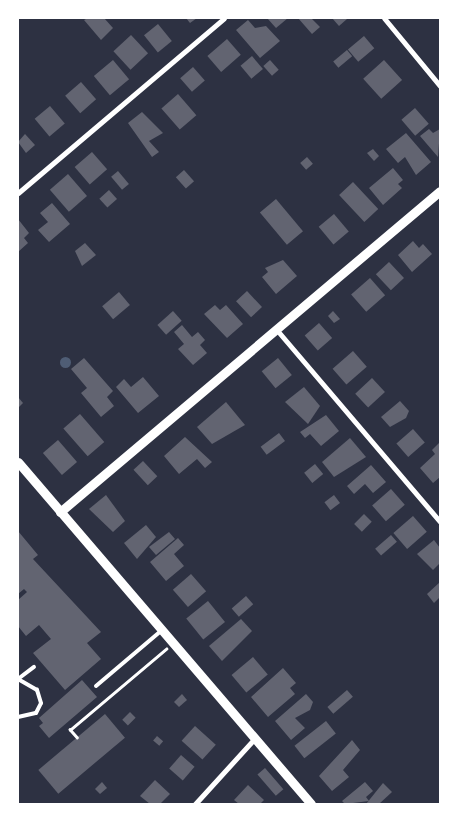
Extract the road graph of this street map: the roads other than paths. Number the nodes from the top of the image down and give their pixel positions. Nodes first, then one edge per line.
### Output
1 (224, 18) edge
2 (384, 18) edge
3 (440, 86) edge
4 (440, 191) edge
5 (18, 193) edge
6 (276, 329) junction
7 (18, 462) edge
8 (60, 512) junction
9 (440, 522) edge
10 (162, 630) junction
11 (34, 668) dead end
12 (18, 679) edge
13 (96, 686) dead end
14 (18, 717) edge
15 (255, 738) junction
16 (195, 804) edge
17 (311, 804) edge

1 - 5 street
2 - 3 street
4 - 6 street
6 - 8 street
6 - 9 street
7 - 8 street
8 - 10 street
10 - 13 lane
10 - 15 street
11 - 12 lane
12 - 14 lane
15 - 16 street
15 - 17 street

